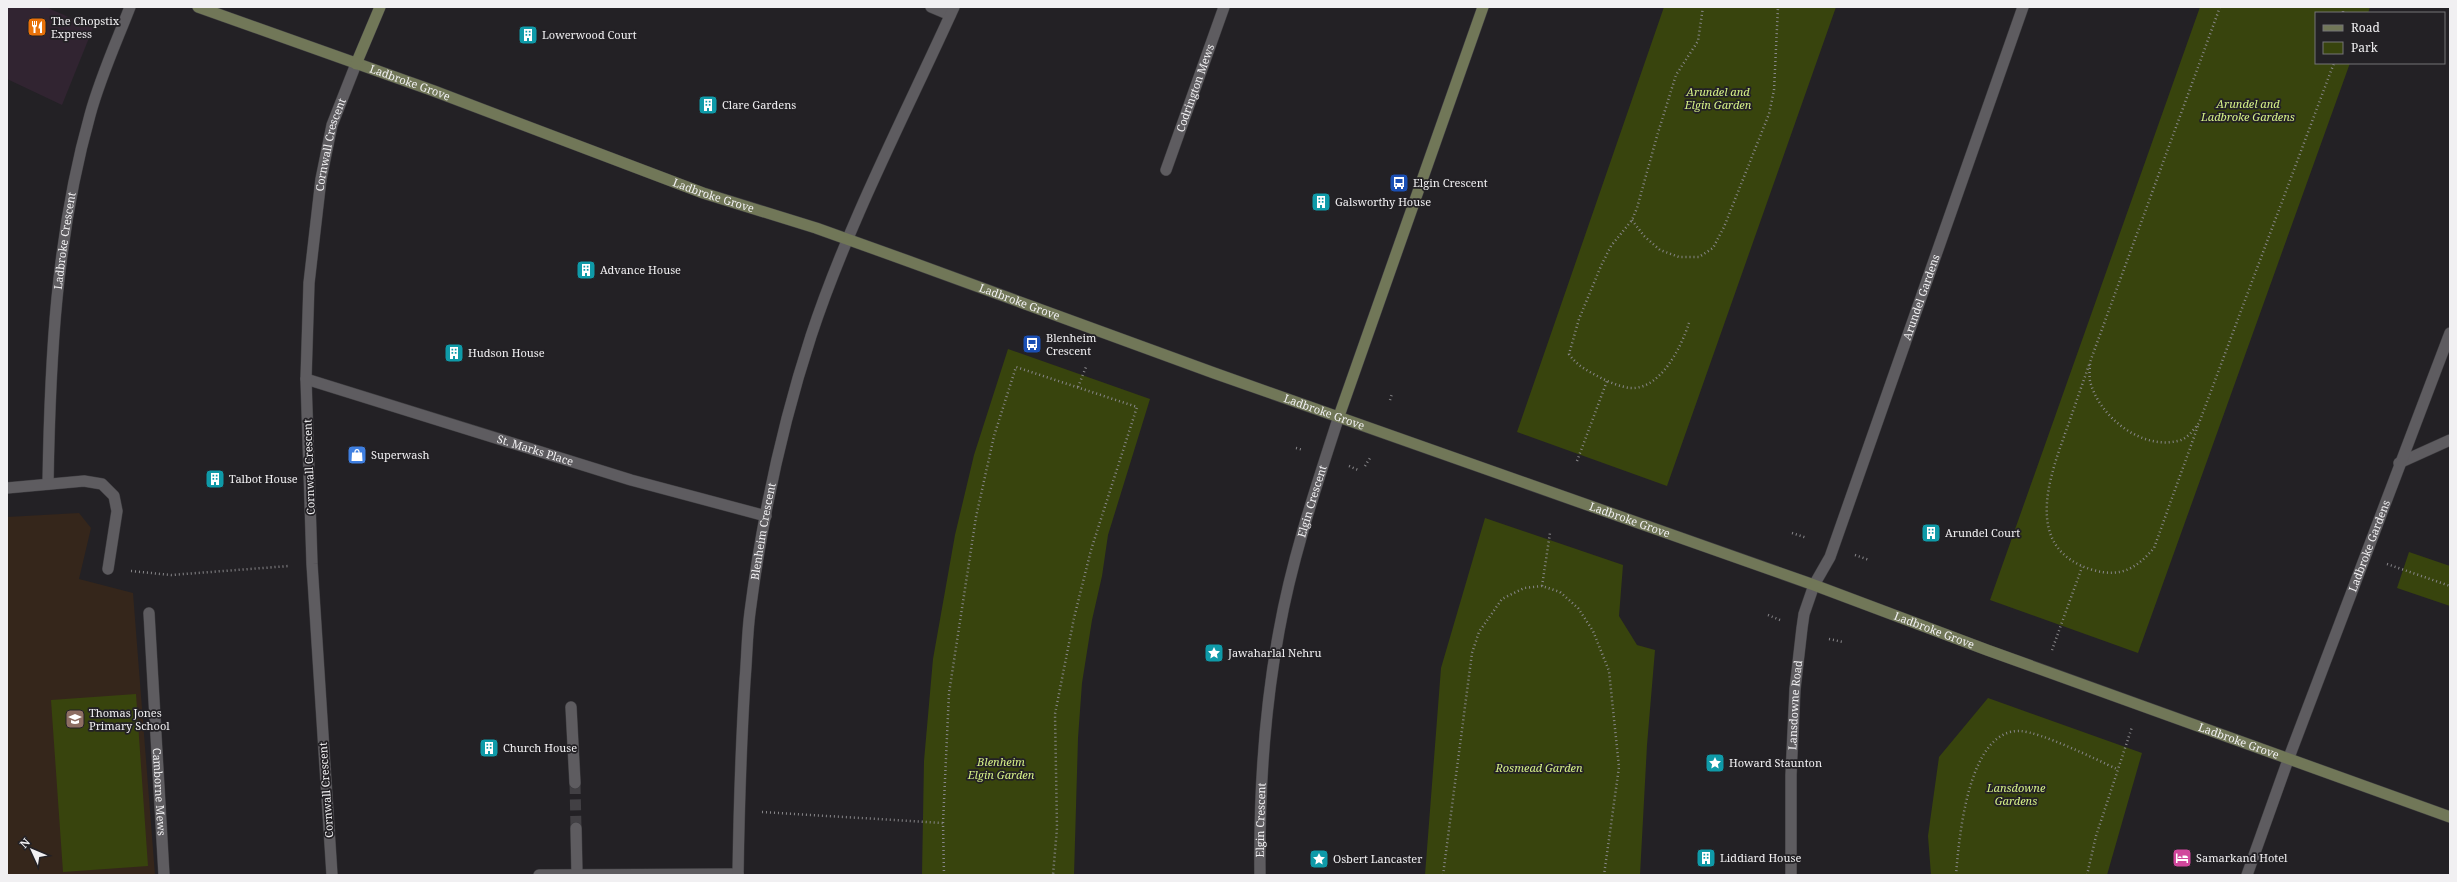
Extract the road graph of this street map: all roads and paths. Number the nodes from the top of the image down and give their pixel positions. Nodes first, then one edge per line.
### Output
1 (130, 7) edge
2 (198, 7) edge
3 (380, 7) edge
4 (931, 7) edge
5 (1224, 7) edge
6 (1483, 7) edge
7 (1703, 7) edge
8 (1778, 7) edge
9 (2023, 7) edge
10 (2220, 7) edge
11 (952, 11) edge
12 (356, 64) junction
13 (2334, 64) edge
14 (1166, 170) dead end
15 (1632, 220) junction
16 (849, 240) junction
17 (1689, 323) dead end
18 (2450, 332) edge
19 (2448, 346) edge
20 (2090, 362) junction
21 (1086, 367) dead end
22 (306, 379) junction
23 (1608, 381) junction
24 (1078, 387) junction
25 (1392, 394) dead end
26 (1390, 400) dead end
27 (1340, 416) junction
28 (2199, 423) junction
29 (2450, 440) edge
30 (1296, 448) dead end
31 (1304, 450) dead end
32 (1370, 458) dead end
33 (1578, 461) dead end
34 (2399, 462) junction
35 (1349, 466) dead end
36 (1365, 466) dead end
37 (1358, 470) dead end
38 (48, 484) junction
39 (7, 488) edge
40 (766, 516) junction
41 (1550, 533) dead end
42 (1792, 533) dead end
43 (1807, 538) dead end
44 (1855, 555) dead end
45 (2364, 556) junction
46 (1869, 560) dead end
47 (312, 564) junction
48 (2082, 567) junction
49 (108, 569) joint
50 (1814, 585) junction
51 (1542, 586) junction
52 (2450, 586) edge
53 (149, 614) dead end
54 (1768, 616) dead end
55 (1784, 621) dead end
56 (1829, 639) dead end
57 (1843, 642) dead end
58 (2044, 671) junction
59 (571, 706) dead end
60 (2141, 706) junction
61 (2288, 760) junction
62 (2117, 769) junction
63 (575, 783) tunnel mouth
64 (740, 815) junction
65 (2450, 817) edge
66 (943, 823) junction
67 (576, 828) tunnel mouth
68 (577, 874) junction
69 (738, 874) edge
70 (164, 875) edge
71 (332, 875) edge
72 (539, 875) edge
73 (944, 875) edge
74 (1053, 875) edge
75 (1260, 875) edge
76 (1443, 875) edge
77 (1604, 875) edge
78 (1791, 875) edge
79 (1956, 875) edge
80 (2087, 875) edge
81 (2247, 875) edge

1 - 38 street, Ladbroke Crescent
2 - 12 main road, Ladbroke Grove
3 - 12 main road
4 - 11 street
5 - 14 street, Codrington Mews
6 - 27 main road, Elgin Crescent
7 - 15 path
8 - 15 path
9 - 50 street, Arundel Gardens
10 - 20 path
11 - 16 street, Blenheim Crescent
12 - 16 main road, Ladbroke Grove
12 - 22 street, Cornwall Crescent
13 - 28 path
15 - 23 path
16 - 27 main road, Ladbroke Grove
16 - 40 street, Blenheim Crescent
17 - 23 path
18 - 19 street, Ladbroke Gardens
19 - 34 street, Ladbroke Gardens
20 - 28 path
20 - 48 path
21 - 24 path
22 - 40 street, St. Marks Place
22 - 47 street, Cornwall Crescent
23 - 33 path
24 - 66 path
24 - 74 path
25 - 26 path
27 - 50 main road, Ladbroke Grove
27 - 75 street, Elgin Crescent
28 - 48 path
29 - 34 street
30 - 31 path
32 - 36 path
34 - 45 street, Ladbroke Gardens
35 - 37 path
38 - 39 street
38 - 49 street
40 - 64 street, Blenheim Crescent
41 - 51 path
42 - 43 path
44 - 46 path
45 - 52 path
45 - 61 street, Ladbroke Gardens
47 - 49 path
47 - 71 street, Cornwall Crescent
48 - 58 path
50 - 58 main road, Ladbroke Grove
50 - 78 street, Lansdowne Road
51 - 76 path
51 - 77 path
53 - 70 street, Camborne Mews
54 - 55 path
56 - 57 path
58 - 60 main road, Ladbroke Grove
59 - 63 street
60 - 61 main road, Ladbroke Grove
60 - 62 path
61 - 65 main road, Ladbroke Grove
61 - 81 street, Ladbroke Gardens
62 - 79 path
62 - 80 path
64 - 66 path
64 - 69 street, Blenheim Crescent
66 - 73 path
67 - 68 street
68 - 69 street
68 - 72 street

